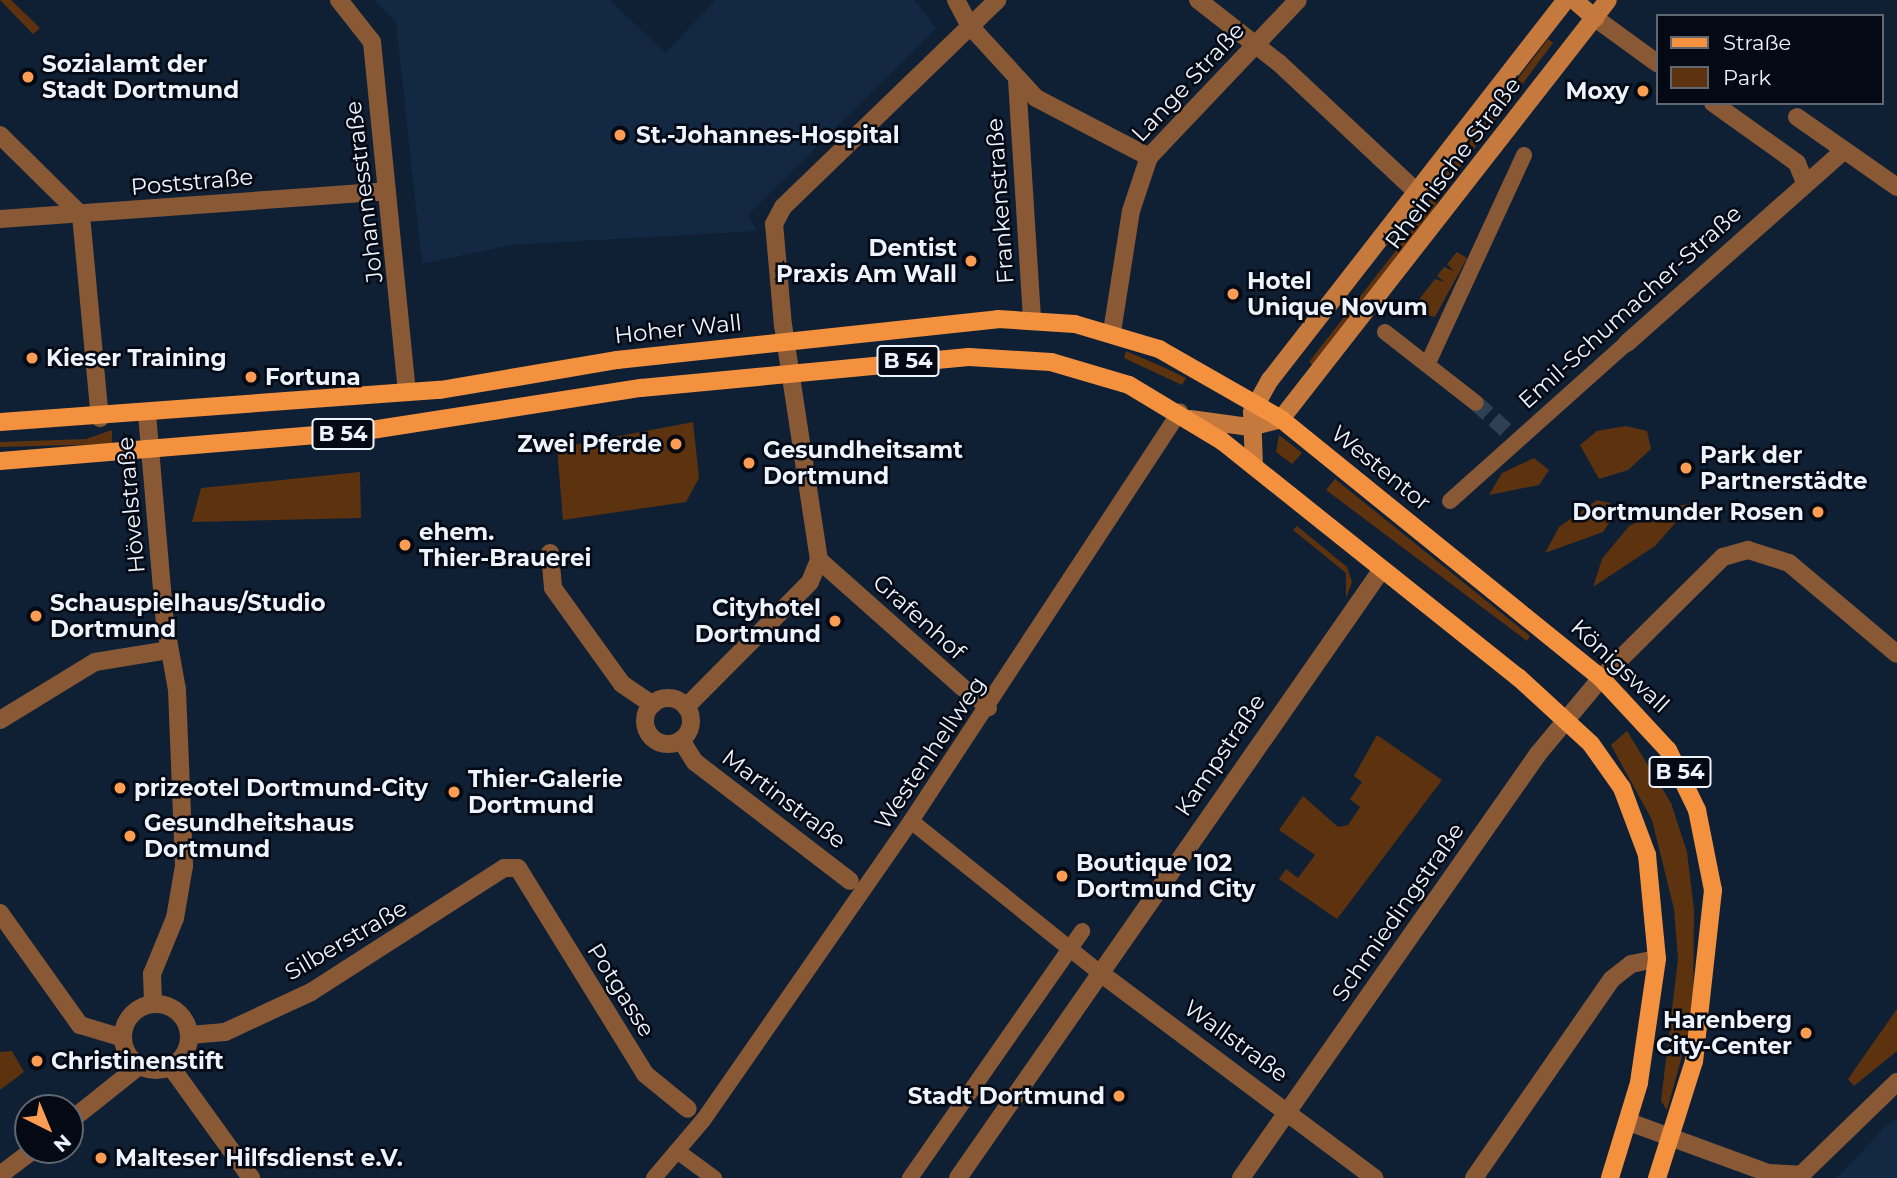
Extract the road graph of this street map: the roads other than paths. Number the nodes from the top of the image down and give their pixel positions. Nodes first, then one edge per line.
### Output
1 (339, 0) edge
2 (956, 0) edge
3 (997, 0) edge
4 (1198, 0) edge
5 (1298, 0) edge
6 (1566, 0) edge
7 (1574, 0) edge
8 (1608, 0) edge
9 (1595, 18) junction
10 (970, 26) junction
11 (1252, 47) junction
12 (1656, 62) edge
13 (1017, 80) junction
14 (1716, 105) edge
15 (1797, 117) dead end
16 (0, 135) edge
17 (1844, 150) junction
18 (1524, 155) dead end
19 (1149, 157) junction
20 (1805, 183) junction
21 (1897, 187) edge
22 (387, 191) junction
23 (1418, 193) junction
24 (81, 215) junction
25 (0, 219) edge
26 (1032, 318) junction
27 (1115, 324) junction
28 (1385, 332) dead end
29 (785, 341) junction
30 (1628, 343) joint
31 (1428, 363) junction
32 (790, 372) junction
33 (1206, 372) joint
34 (407, 390) junction
35 (1255, 402) junction
36 (1476, 403) tunnel mouth
37 (147, 414) junction
38 (1185, 415) junction
39 (100, 418) junction
40 (1281, 419) junction
41 (0, 422) edge
42 (1250, 426) junction
43 (151, 453) junction
44 (0, 461) edge
45 (1254, 466) junction
46 (1450, 501) dead end
47 (550, 553) dead end
48 (1451, 555) joint
49 (819, 560) junction
50 (1382, 569) junction
51 (168, 650) junction
52 (1897, 654) edge
53 (1601, 678) junction
54 (963, 688) joint
55 (653, 705) junction
56 (686, 707) junction
57 (989, 708) junction
58 (1566, 718) junction
59 (0, 720) edge
60 (681, 740) junction
61 (911, 821) junction
62 (518, 868) joint
63 (856, 886) junction
64 (0, 913) edge
65 (1082, 932) dead end
66 (1070, 949) junction
67 (1657, 959) junction
68 (1099, 972) junction
69 (153, 1004) junction
70 (190, 1035) junction
71 (123, 1038) junction
72 (139, 1066) junction
73 (171, 1067) junction
74 (1897, 1082) edge
75 (688, 1109) joint
76 (84, 1110) edge
77 (1286, 1112) junction
78 (704, 1119) junction
79 (1629, 1122) junction
80 (1672, 1137) junction
81 (677, 1151) junction
82 (15, 1164) edge
83 (0, 1175) edge
84 (251, 1178) edge
85 (654, 1178) edge
86 (714, 1178) edge
87 (910, 1178) edge
88 (958, 1178) edge
89 (1241, 1178) edge
90 (1374, 1178) edge
91 (1474, 1178) edge
92 (1610, 1178) edge
93 (1657, 1178) edge

1 - 22 street, Johannesstraße
2 - 10 street
3 - 10 street
4 - 11 street
5 - 11 street, Lange Straße
6 - 23 main road, Rheinische Straße
7 - 9 main road
8 - 9 main road, Rheinische Straße
9 - 12 street
9 - 40 main road, Rheinische Straße
10 - 13 street
10 - 29 street
11 - 19 street, Lange Straße
11 - 23 street
13 - 19 street
13 - 26 street, Frankenstraße
14 - 20 street
15 - 17 street
16 - 24 street
17 - 20 street, Emil-Schumacher-Straße
17 - 21 street
18 - 31 street
19 - 27 street, Lange Straße
20 - 30 street, Emil-Schumacher-Straße
22 - 24 street, Poststraße
22 - 34 street, Johannesstraße
23 - 35 main road, Rheinische Straße
24 - 25 street, Poststraße
24 - 39 street
26 - 27 main road, Hoher Wall / B 54
26 - 29 main road, Hoher Wall / B 54
27 - 33 main road, Hoher Wall / B 54
28 - 31 street
29 - 32 street
29 - 34 main road, Hoher Wall / B 54
30 - 46 street, Emil-Schumacher-Straße
31 - 36 street
32 - 38 main road, B 54
32 - 43 main road, B 54
32 - 49 street
33 - 35 main road, Westentor / B 54
34 - 37 main road, Hoher Wall / B 54
35 - 40 main road, Westentor / B 54
35 - 42 main road
37 - 39 main road, B 54
37 - 43 street, Hövelstraße
38 - 42 main road
38 - 45 main road, B 54
38 - 57 street, Westenhellweg
39 - 41 main road, B 54
40 - 42 main road
40 - 48 main road, Westentor
42 - 45 main road
43 - 44 main road, B 54
43 - 51 street, Hövelstraße
45 - 50 main road, B 54
47 - 55 street
48 - 53 main road, Königswall / B 54
49 - 54 street, Grafenhof
49 - 56 street
50 - 58 main road, B 54
50 - 68 street, Kampstraße
51 - 59 street
51 - 69 street, Hövelstraße
52 - 53 street, Schmiedingstraße
53 - 58 street, Schmiedingstraße
53 - 80 main road, Königswall / B 54
54 - 57 street, Grafenhof
55 - 56 street
55 - 60 street
56 - 60 street
57 - 61 street, Westenhellweg
58 - 67 main road, B 54
58 - 77 street, Schmiedingstraße
60 - 63 street, Martinstraße
61 - 63 street, Westenhellweg
61 - 66 street
62 - 70 street, Silberstraße
62 - 75 street, Potgasse
63 - 78 street, Westenhellweg
64 - 71 street
65 - 66 street
66 - 68 street
66 - 87 street
67 - 79 main road, B 54
67 - 91 street
68 - 77 street, Wallstraße
68 - 88 street, Kampstraße
69 - 70 street
69 - 71 street
70 - 73 street
71 - 72 street
72 - 73 street
72 - 76 street
73 - 84 street
74 - 80 street
75 - 78 street, Potgasse
77 - 89 street, Schmiedingstraße
77 - 90 street, Wallstraße
78 - 81 street, Westenhellweg
79 - 80 street
79 - 92 main road, B 54
80 - 93 main road, Königswall / B 54
81 - 85 street, Westenhellweg
81 - 86 street
82 - 83 street

